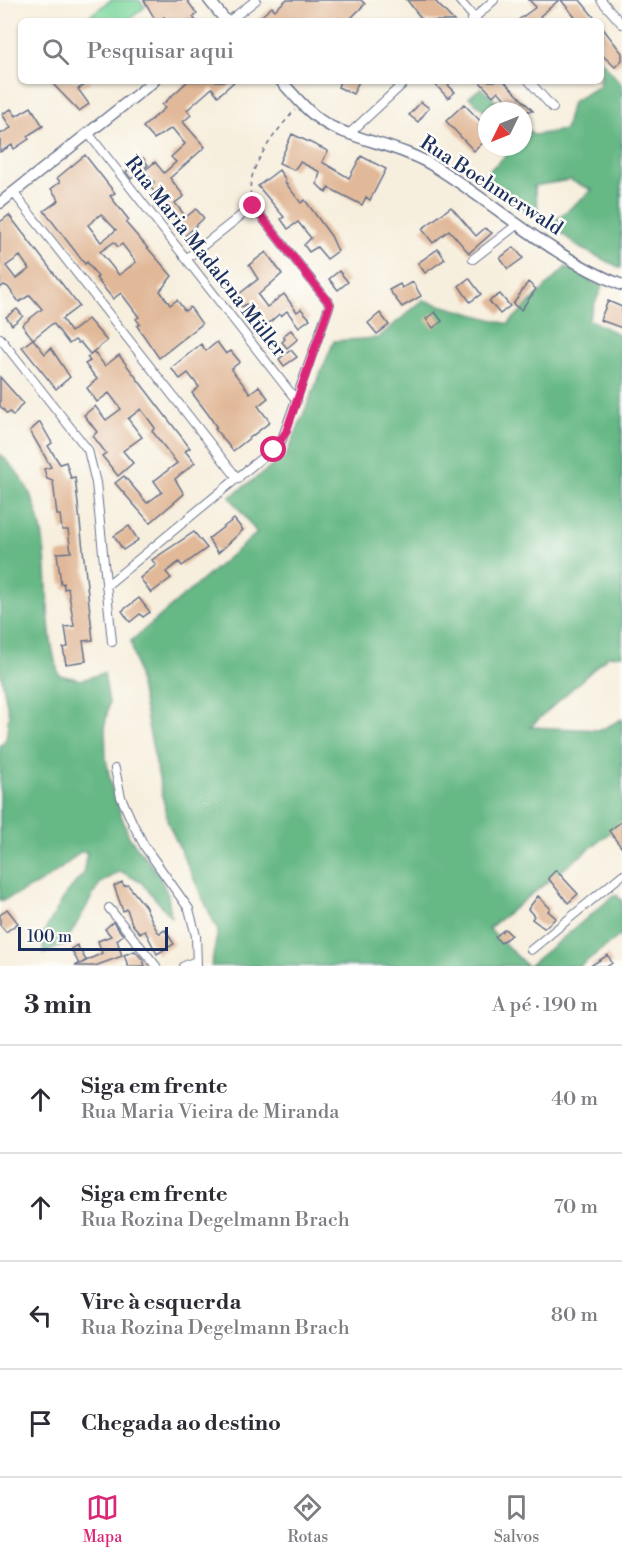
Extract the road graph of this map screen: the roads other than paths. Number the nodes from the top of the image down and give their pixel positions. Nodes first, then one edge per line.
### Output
1 (208, 0) edge
2 (256, 0) edge
3 (459, 0) edge
4 (494, 0) edge
5 (601, 0) edge
6 (225, 18) edge
7 (232, 18) edge
8 (472, 18) edge
9 (476, 18) edge
10 (622, 24) edge
11 (150, 84) edge
12 (284, 84) edge
13 (403, 84) edge
14 (532, 84) edge
15 (553, 108) dead end
16 (88, 133) junction
17 (350, 133) junction
18 (14, 192) junction
19 (0, 203) edge
20 (518, 224) junction
21 (186, 259) junction
22 (473, 259) dead end
23 (622, 285) edge
24 (1, 340) edge
25 (297, 401) junction
26 (238, 479) junction
27 (106, 586) junction
28 (112, 642) dead end
29 (115, 769) dead end
30 (622, 875) edge
31 (109, 908) dead end
32 (531, 950) dead end
33 (196, 964) edge
34 (156, 966) edge
35 (184, 966) edge

1 - 6 main road
2 - 7 street
3 - 8 street
4 - 9 street
5 - 10 street
11 - 16 main road
12 - 17 main road, Rua Boehmerwald
13 - 17 street
14 - 15 street
16 - 18 main road
16 - 21 street, Rua Maria Madalena Müller
17 - 20 main road, Rua Boehmerwald
18 - 19 main road
18 - 26 street
20 - 22 street
20 - 23 main road, Rua Boehmerwald
21 - 25 street, Rua Maria Madalena Müller
21 - 25 street
24 - 27 street
25 - 26 street
26 - 27 street
27 - 28 street
29 - 33 street
30 - 32 street
31 - 34 street
33 - 35 street

